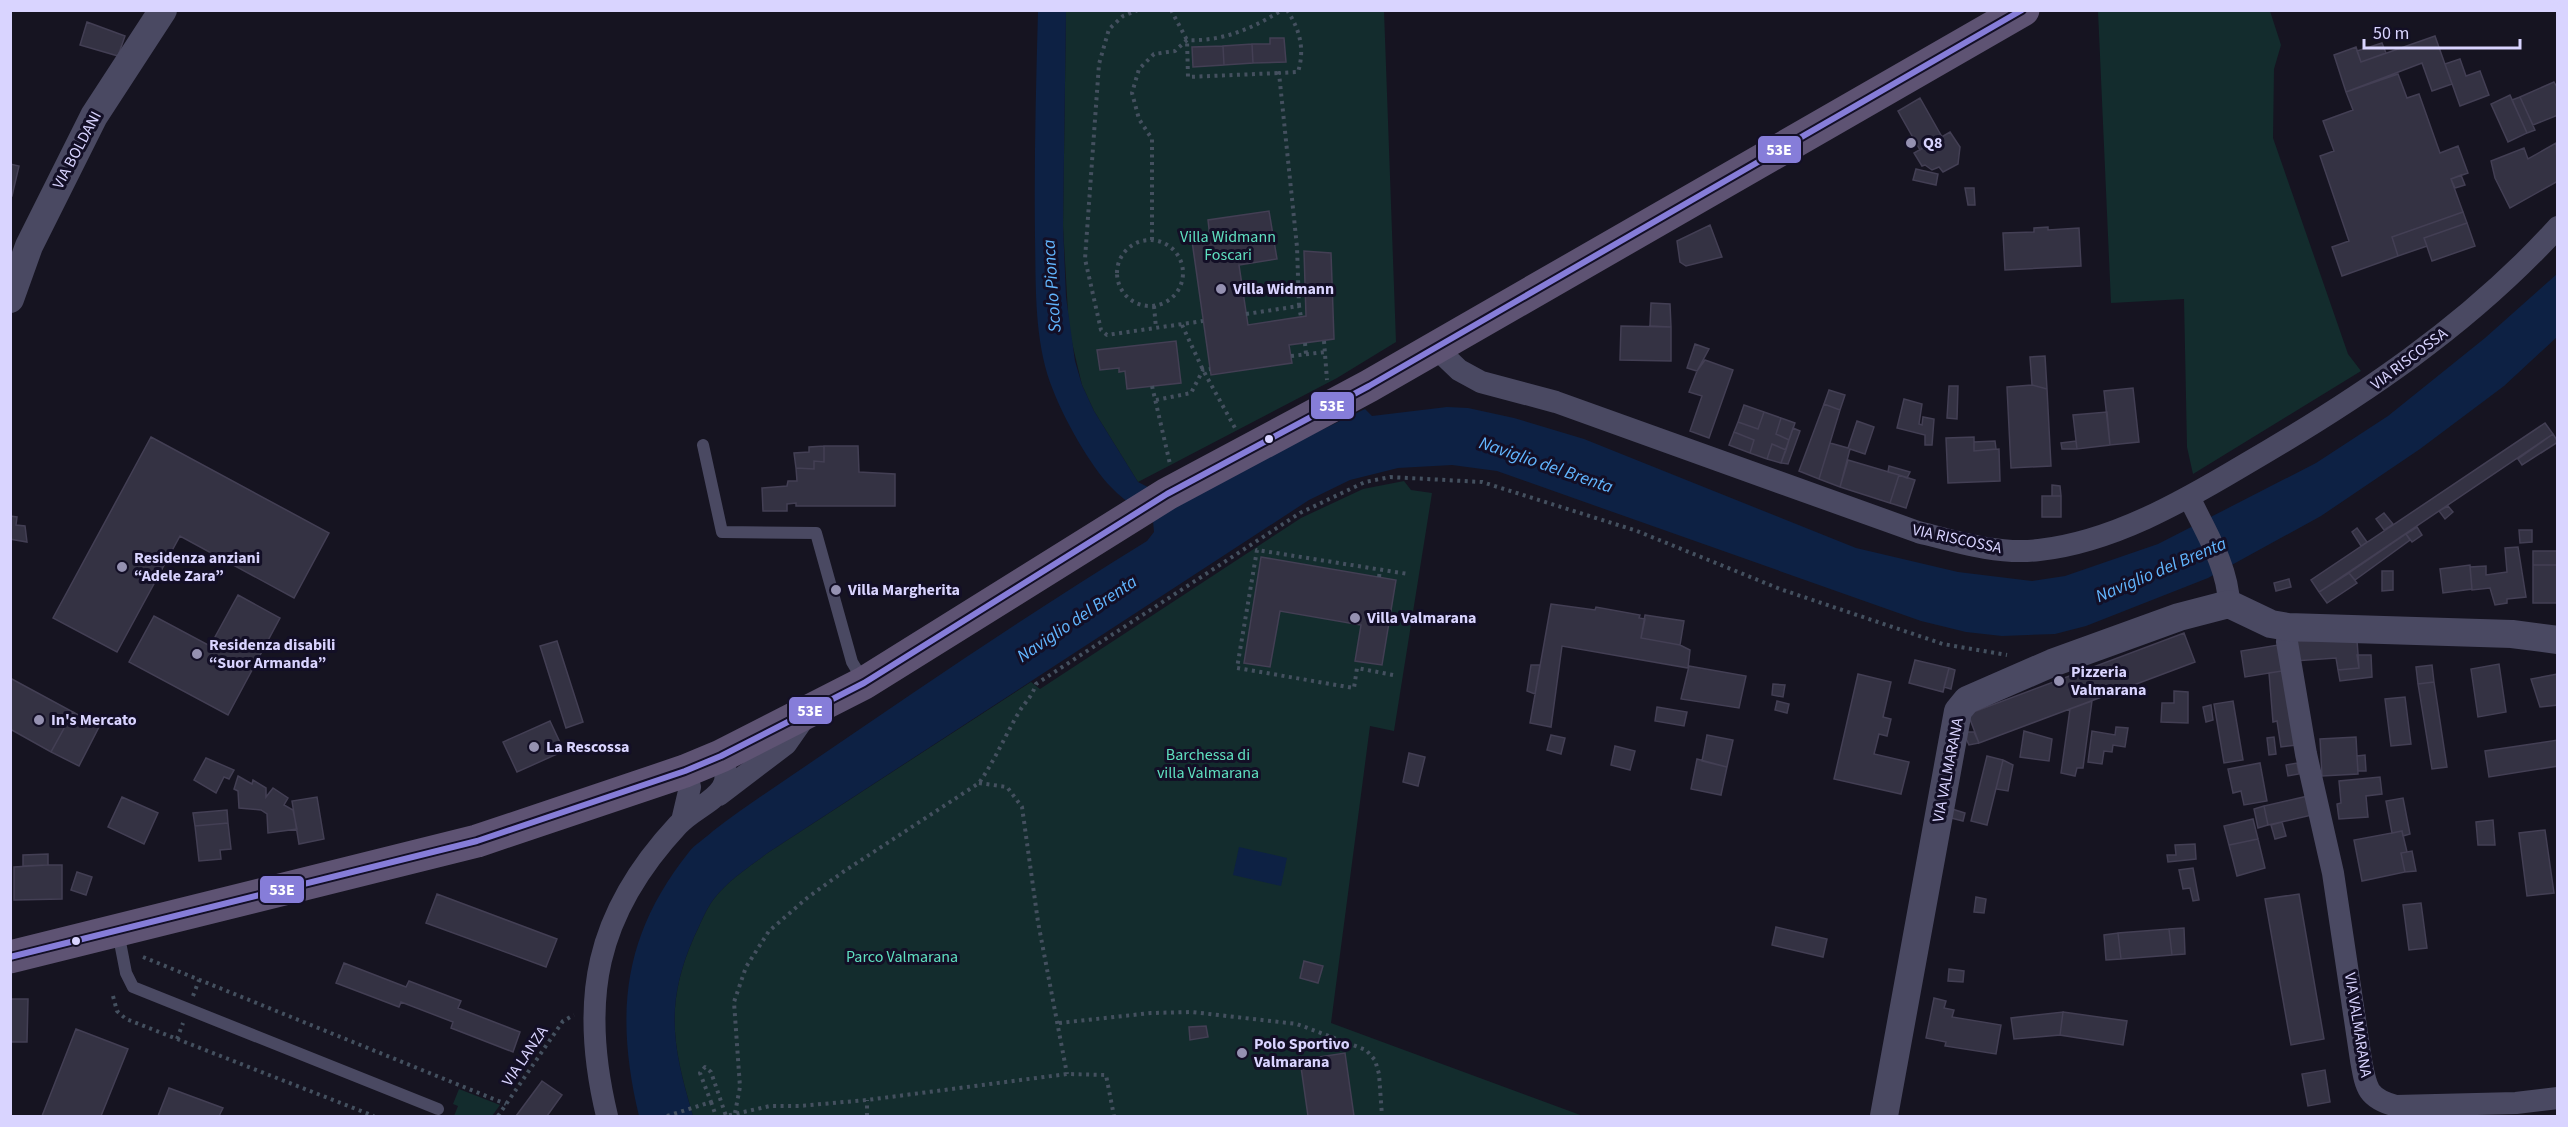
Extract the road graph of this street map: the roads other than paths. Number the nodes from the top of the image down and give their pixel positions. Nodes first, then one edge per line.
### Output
1 (163, 10) edge
2 (2023, 10) edge
3 (2558, 227) edge
4 (20, 243) edge
5 (10, 299) edge
6 (1436, 348) junction
7 (703, 445) dead end
8 (2192, 503) junction
9 (2229, 604) junction
10 (2288, 627) junction
11 (2558, 640) edge
12 (864, 683) junction
13 (807, 714) junction
14 (721, 756) junction
15 (685, 771) junction
16 (719, 795) junction
17 (682, 821) junction
18 (118, 931) junction
19 (10, 957) edge
20 (2558, 1098) edge
21 (438, 1109) dead end
22 (607, 1116) edge
23 (1884, 1116) edge

1 - 4 street, VIA BOLDANI
2 - 6 main road
3 - 8 street, VIA RISCOSSA
4 - 5 street, VIA BOLDANI
6 - 8 street, VIA RISCOSSA
6 - 12 main road
7 - 12 lane
8 - 9 street
9 - 10 street
9 - 23 street, VIA VALMARANA
10 - 11 street
10 - 20 street, VIA VALMARANA
12 - 13 main road
13 - 14 main road
13 - 16 street
14 - 15 main road
14 - 16 street
15 - 17 street
15 - 18 main road
16 - 17 street
17 - 22 street
18 - 19 main road
18 - 21 lane

